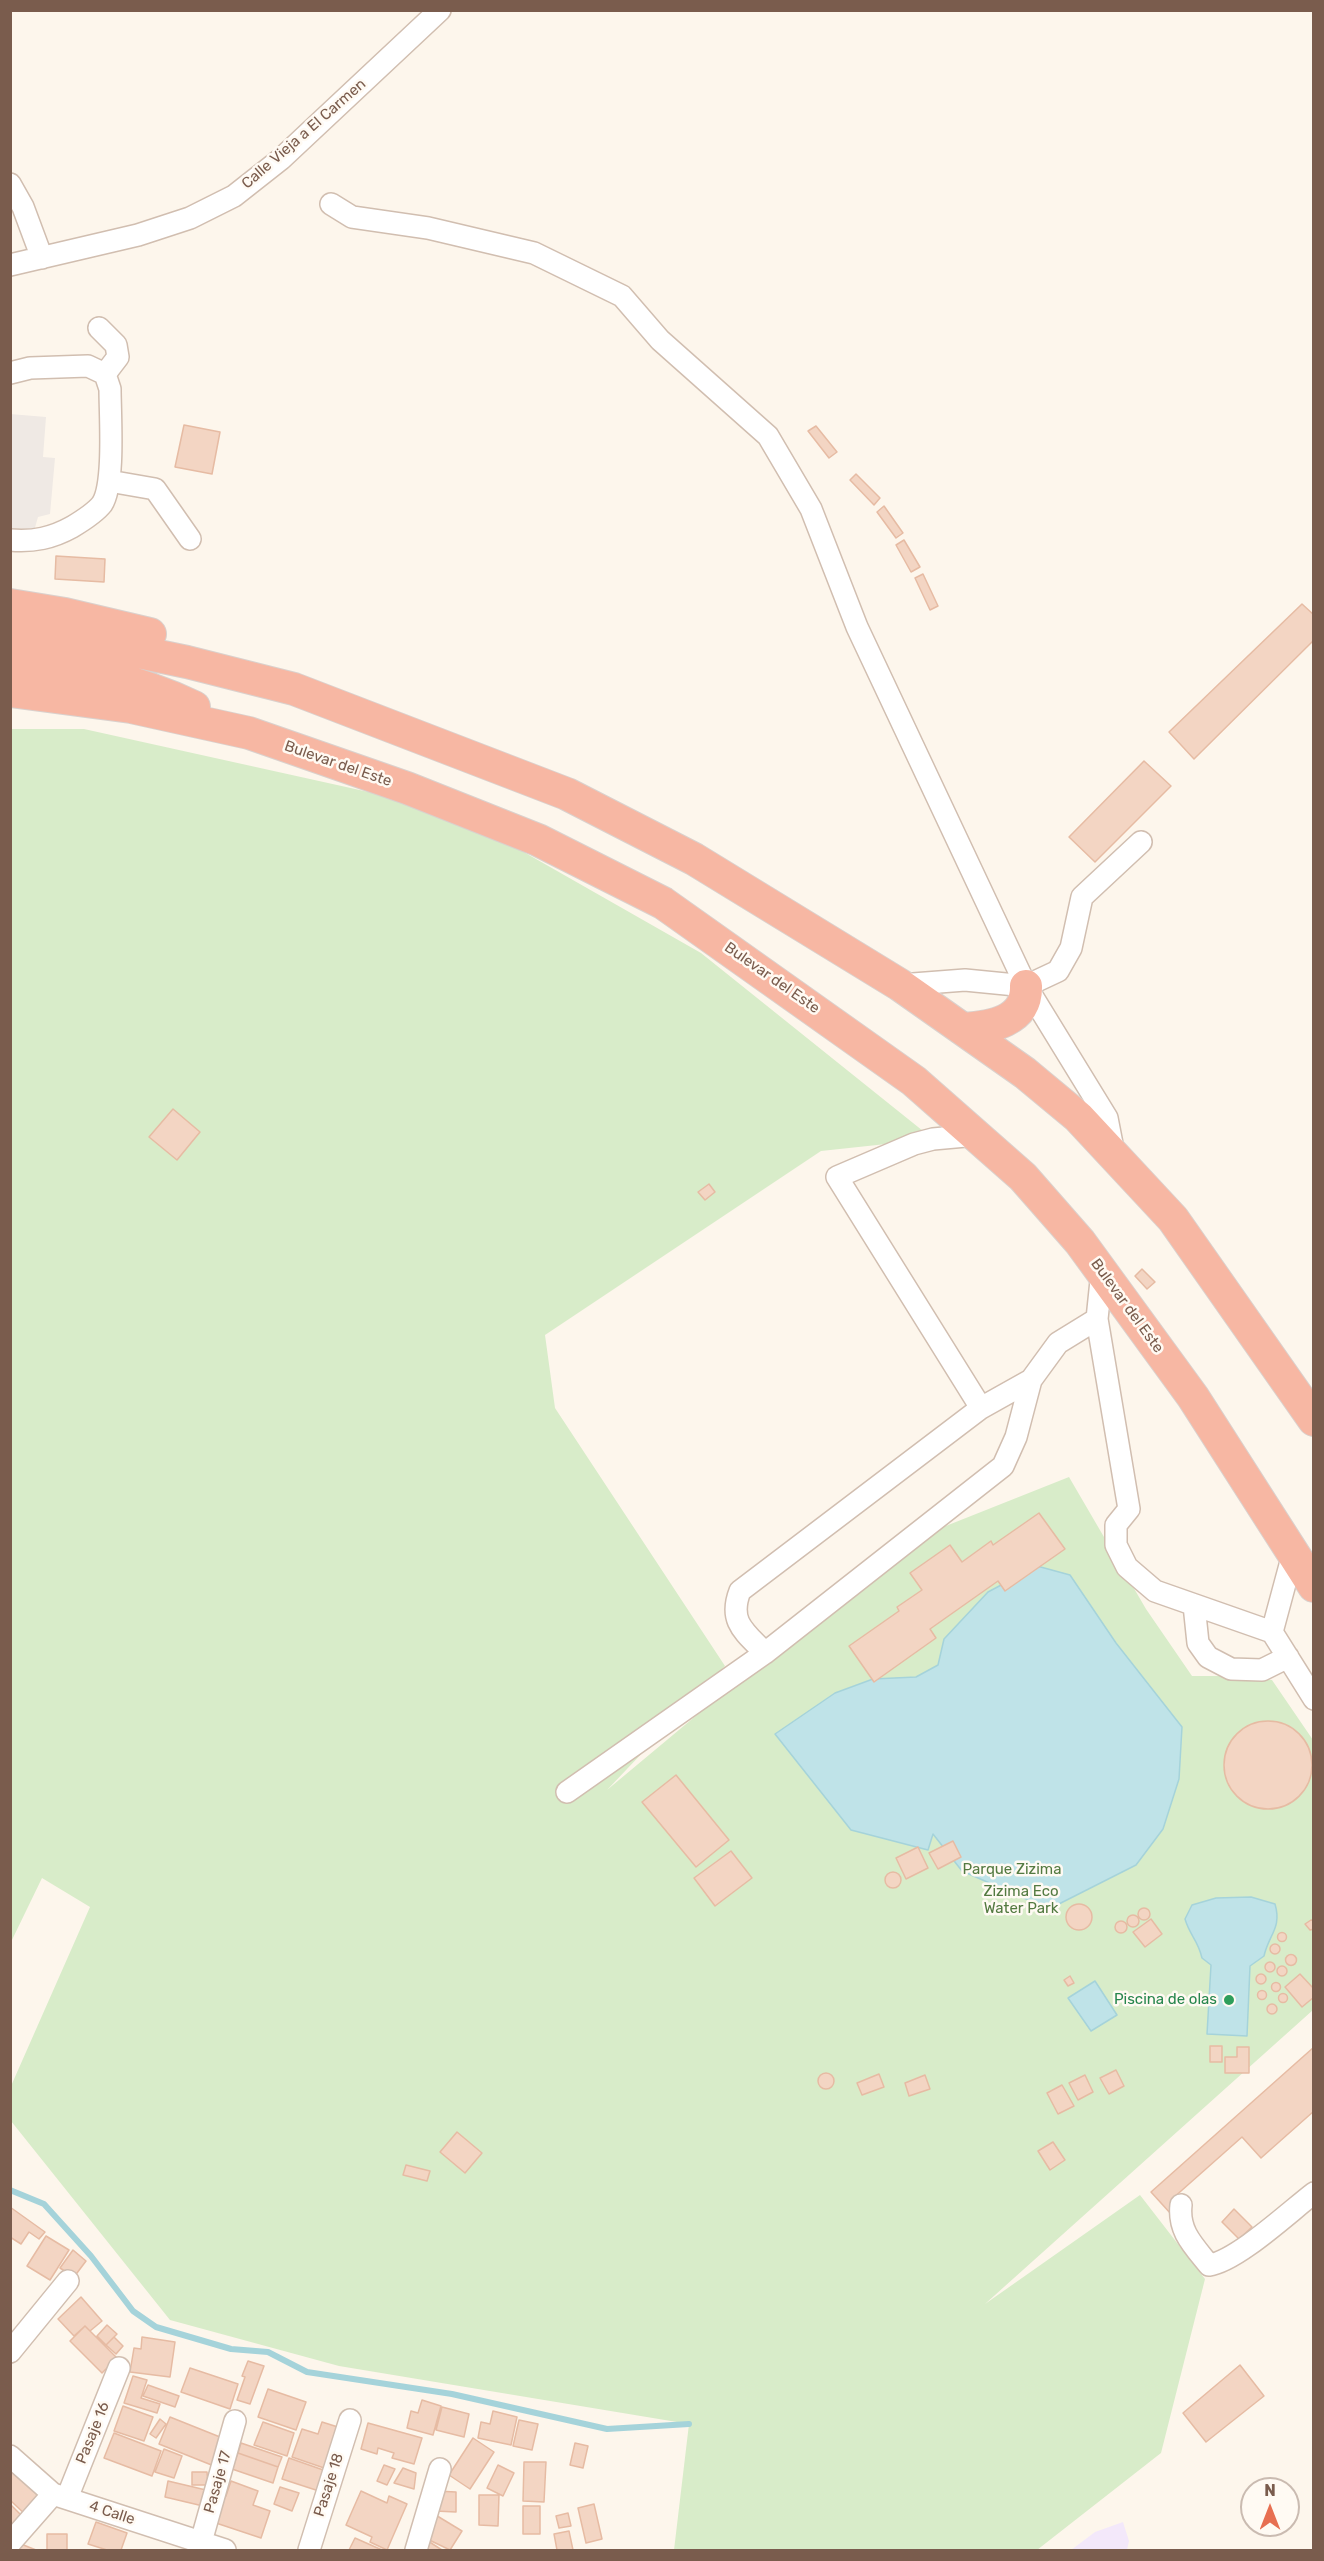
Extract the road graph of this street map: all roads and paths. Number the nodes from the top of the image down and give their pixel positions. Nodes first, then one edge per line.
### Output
1 (440, 10) edge
2 (10, 184) edge
3 (331, 204) dead end
4 (42, 258) junction
5 (10, 265) edge
6 (99, 328) dead end
7 (10, 373) edge
8 (105, 374) junction
9 (109, 481) junction
10 (190, 538) dead end
11 (10, 540) edge
12 (10, 605) edge
13 (10, 632) edge
14 (10, 660) edge
15 (294, 689) junction
16 (10, 692) edge
17 (249, 733) junction
18 (1140, 842) dead end
19 (900, 985) junction
20 (1026, 986) junction
21 (963, 1029) junction
22 (977, 1135) junction
23 (1114, 1155) junction
24 (1102, 1271) junction
25 (1097, 1319) junction
26 (1031, 1380) junction
27 (981, 1408) junction
28 (1312, 1417) edge
29 (1293, 1554) junction
30 (1314, 1586) edge
31 (1194, 1605) junction
32 (1272, 1632) junction
33 (765, 1653) junction
34 (1288, 1657) junction
35 (1314, 1699) edge
36 (567, 1792) dead end
37 (1314, 2193) edge
38 (1181, 2205) dead end
39 (68, 2281) dead end
40 (10, 2352) edge
41 (119, 2368) dead end
42 (350, 2420) dead end
43 (235, 2421) dead end
44 (10, 2456) edge
45 (440, 2469) dead end
46 (60, 2496) junction
47 (201, 2542) junction
48 (10, 2543) edge
49 (225, 2550) edge
50 (309, 2550) edge
51 (416, 2550) edge

1 - 4 street, Calle Vieja a El Carmen
2 - 4 street
3 - 20 street
4 - 5 street, Calle Vieja a El Carmen
6 - 8 street
7 - 8 street
8 - 9 street
9 - 10 street
9 - 11 street
12 - 15 highway
13 - 15 highway
14 - 17 highway
15 - 19 highway
16 - 17 highway, Bulevar del Este
17 - 22 highway, Bulevar del Este
18 - 20 street
19 - 20 street
19 - 21 highway
20 - 21 highway
20 - 23 street
21 - 23 highway
22 - 24 highway, Bulevar del Este
22 - 27 street
23 - 28 highway
24 - 25 street
24 - 29 highway, Bulevar del Este
25 - 26 street
25 - 31 street
26 - 27 street
26 - 33 street
27 - 33 street
29 - 30 highway, Bulevar del Este
29 - 32 street
31 - 32 street
31 - 34 street
32 - 34 street
33 - 36 street
34 - 35 street
37 - 38 street
39 - 40 street
41 - 46 street, Pasaje 16
42 - 50 street, Pasaje 18
43 - 47 street, Pasaje 17
44 - 46 street, 4 Calle
45 - 51 street
46 - 47 street, 4 Calle
46 - 48 street, Pasaje 16
47 - 49 street, 4 Calle

